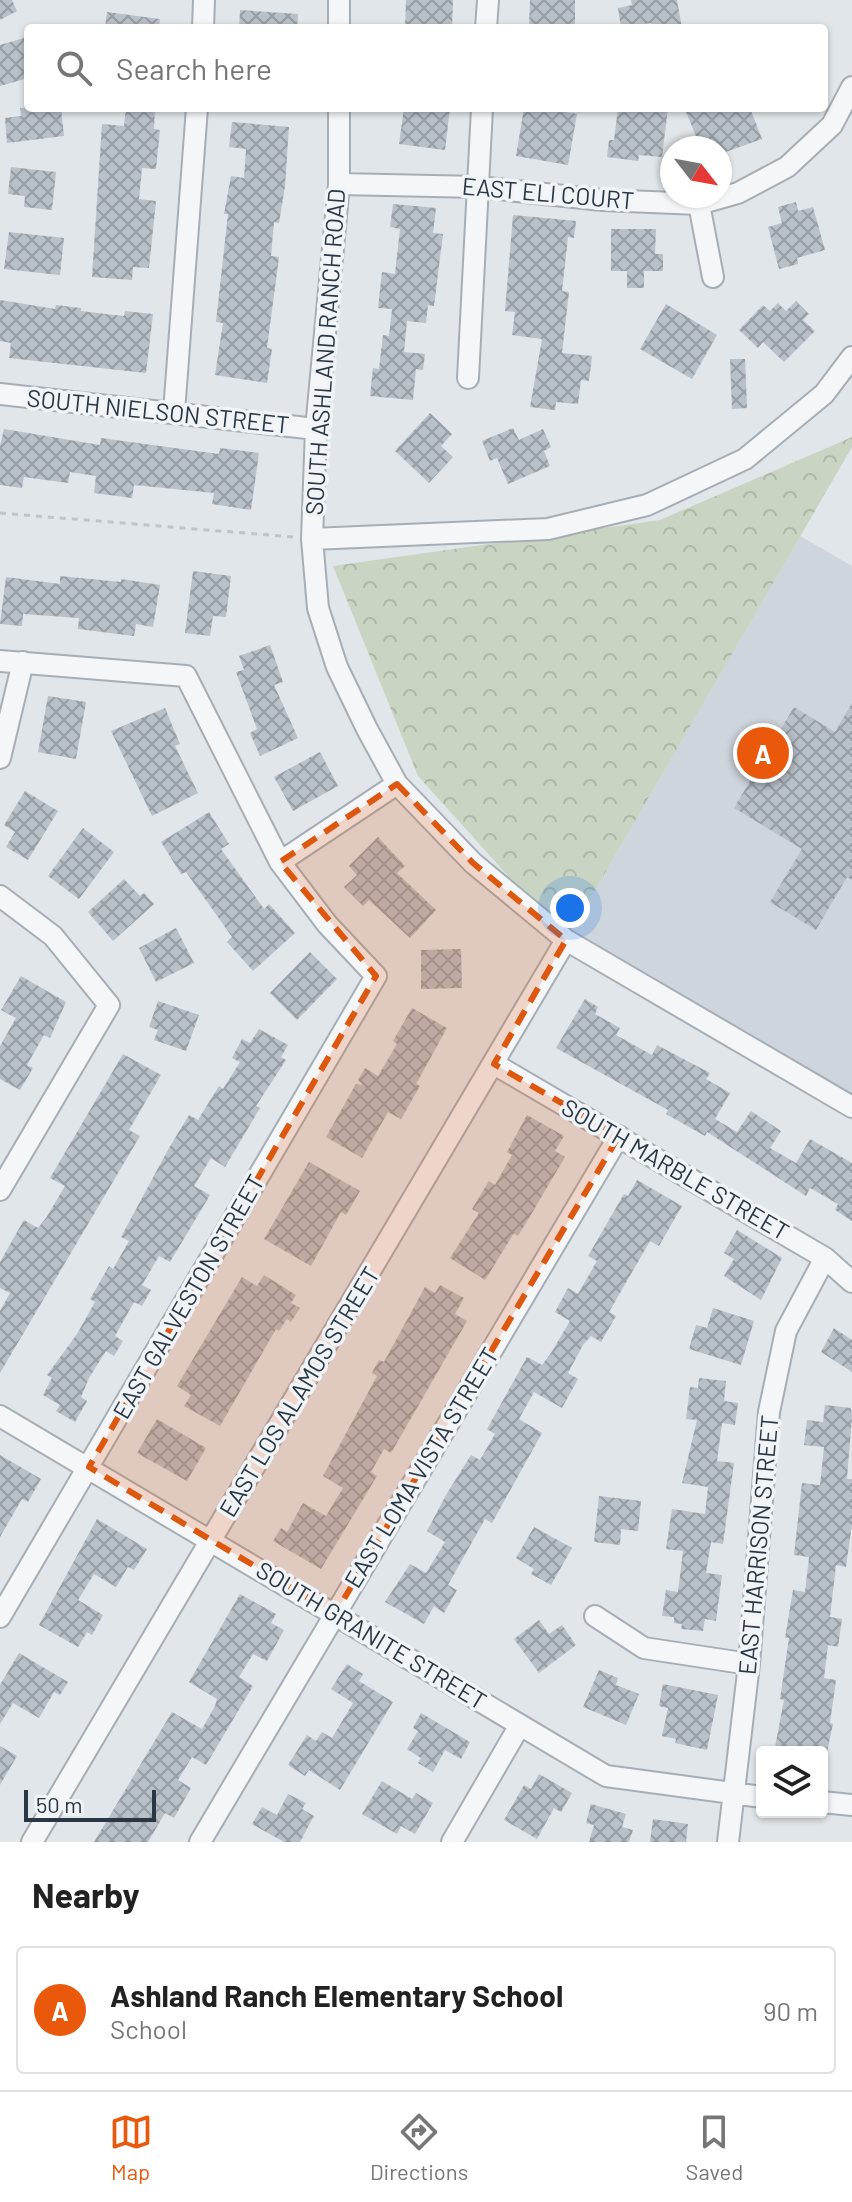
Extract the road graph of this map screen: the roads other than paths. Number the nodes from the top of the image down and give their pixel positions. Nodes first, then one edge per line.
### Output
1 (204, 0) edge
2 (339, 0) edge
3 (488, 0) edge
4 (203, 24) edge
5 (339, 24) edge
6 (486, 24) edge
7 (852, 87) edge
8 (197, 112) edge
9 (339, 112) edge
10 (482, 112) edge
11 (339, 184) junction
12 (479, 187) junction
13 (732, 195) edge
14 (660, 202) edge
15 (700, 208) edge
16 (713, 277) dead end
17 (852, 357) edge
18 (468, 378) dead end
19 (0, 394) edge
20 (174, 412) junction
21 (316, 429) junction
22 (312, 539) junction
23 (0, 661) edge
24 (23, 662) junction
25 (0, 758) edge
26 (397, 784) junction
27 (280, 862) junction
28 (0, 896) edge
29 (566, 940) junction
30 (494, 1064) junction
31 (852, 1107) edge
32 (619, 1136) junction
33 (0, 1190) edge
34 (825, 1258) junction
35 (852, 1282) edge
36 (0, 1416) edge
37 (89, 1467) junction
38 (213, 1541) junction
39 (335, 1614) junction
40 (595, 1616) dead end
41 (0, 1617) edge
42 (749, 1664) junction
43 (520, 1725) junction
44 (734, 1794) junction
45 (756, 1796) edge
46 (828, 1803) edge
47 (852, 1805) edge
48 (32, 1842) edge
49 (200, 1842) edge
50 (452, 1842) edge
51 (728, 1842) edge

1 - 4 street
2 - 5 street
3 - 6 street
7 - 13 street, EAST ELI COURT
8 - 20 street
9 - 11 street, SOUTH ASHLAND RANCH ROAD
10 - 12 street
11 - 12 street, EAST ELI COURT
11 - 21 street, SOUTH ASHLAND RANCH ROAD
12 - 14 street, EAST ELI COURT
12 - 18 street
15 - 16 street
17 - 22 street
19 - 20 street, SOUTH NIELSON STREET
20 - 21 street, SOUTH NIELSON STREET
21 - 22 street, SOUTH ASHLAND RANCH ROAD
22 - 26 street, SOUTH ASHLAND RANCH ROAD
23 - 24 street
24 - 25 street
24 - 27 street
26 - 27 street
26 - 29 street, SOUTH ASHLAND RANCH ROAD
27 - 37 street, EAST GALVESTON STREET
28 - 33 street
29 - 30 street, EAST LOS ALAMOS STREET
29 - 31 street, SOUTH ASHLAND RANCH ROAD
30 - 32 street, SOUTH MARBLE STREET
30 - 38 street, EAST LOS ALAMOS STREET
32 - 34 street, SOUTH MARBLE STREET
32 - 39 street, EAST LOMA VISTA STREET
34 - 35 street, SOUTH MARBLE STREET
34 - 42 street, EAST HARRISON STREET
36 - 37 street, SOUTH GRANITE STREET
37 - 38 street, SOUTH GRANITE STREET
37 - 41 street, EAST GALVESTON STREET
38 - 39 street, SOUTH GRANITE STREET
38 - 48 street, EAST LOS ALAMOS STREET
39 - 43 street, SOUTH GRANITE STREET
39 - 49 street, EAST LOMA VISTA STREET
40 - 42 street
42 - 44 street, EAST HARRISON STREET
43 - 44 street, SOUTH GRANITE STREET
43 - 50 street
44 - 45 street, SOUTH GRANITE STREET
44 - 51 street, EAST HARRISON STREET
46 - 47 street

